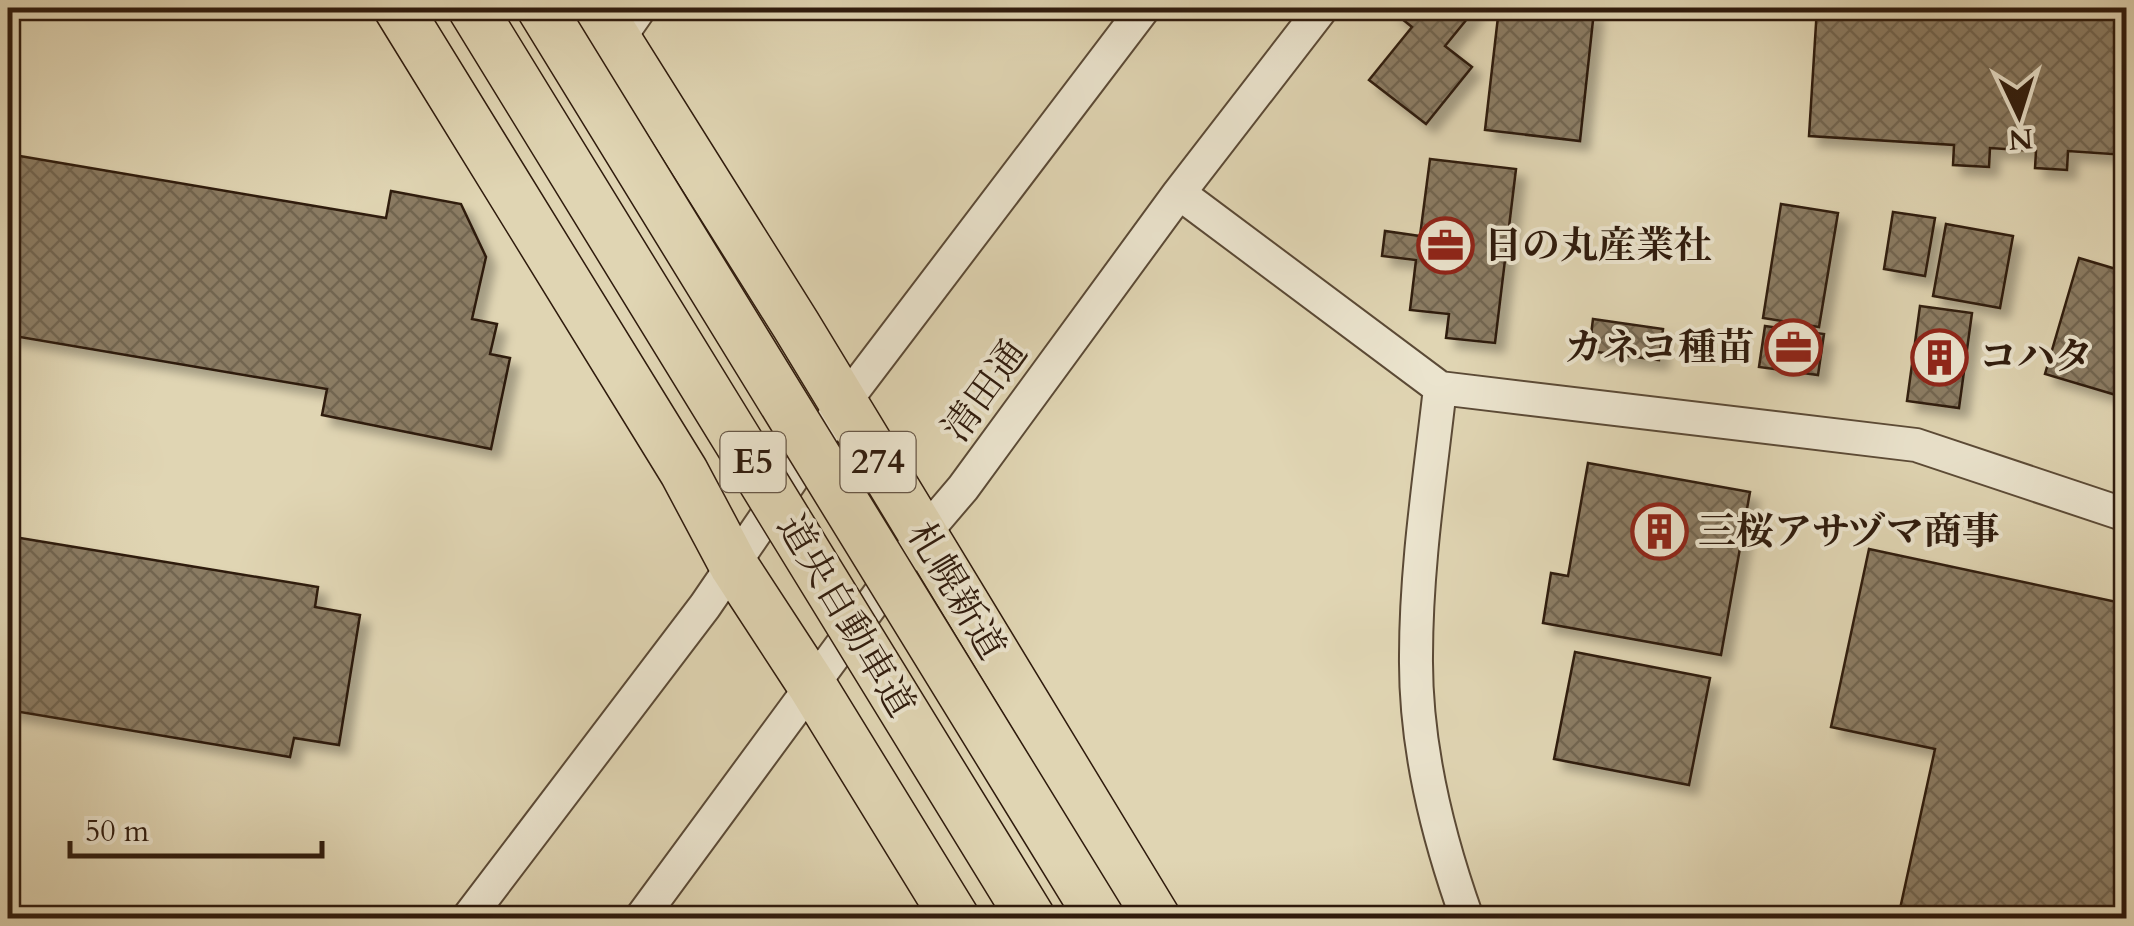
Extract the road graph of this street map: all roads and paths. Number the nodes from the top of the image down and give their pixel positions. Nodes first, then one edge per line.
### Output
1 (398, 8) edge
2 (472, 8) edge
3 (541, 8) edge
4 (1144, 8) edge
5 (1322, 8) edge
6 (618, 19) edge
7 (1179, 193) junction
8 (1440, 388) junction
9 (843, 404) junction
10 (2126, 514) edge
11 (922, 536) junction
12 (734, 566) junction
13 (813, 687) junction
14 (468, 918) edge
15 (641, 918) edge
16 (955, 918) edge
17 (1032, 918) edge
18 (1100, 918) edge
19 (1156, 918) edge
20 (1466, 918) edge

1 - 12 highway
2 - 17 highway, 道央自動車道 / E5, bridge
3 - 18 highway, 道央自動車道 / E5, bridge
4 - 9 street
5 - 7 street, 清田通
6 - 9 highway, 札幌新道 / 274
7 - 8 street
7 - 11 street, 清田通
8 - 10 street
8 - 20 street
9 - 11 highway, 札幌新道 / 274
9 - 12 street
11 - 13 street, 清田通
11 - 19 highway, 札幌新道 / 274
12 - 13 highway
12 - 14 street
13 - 15 street, 清田通
13 - 16 highway

